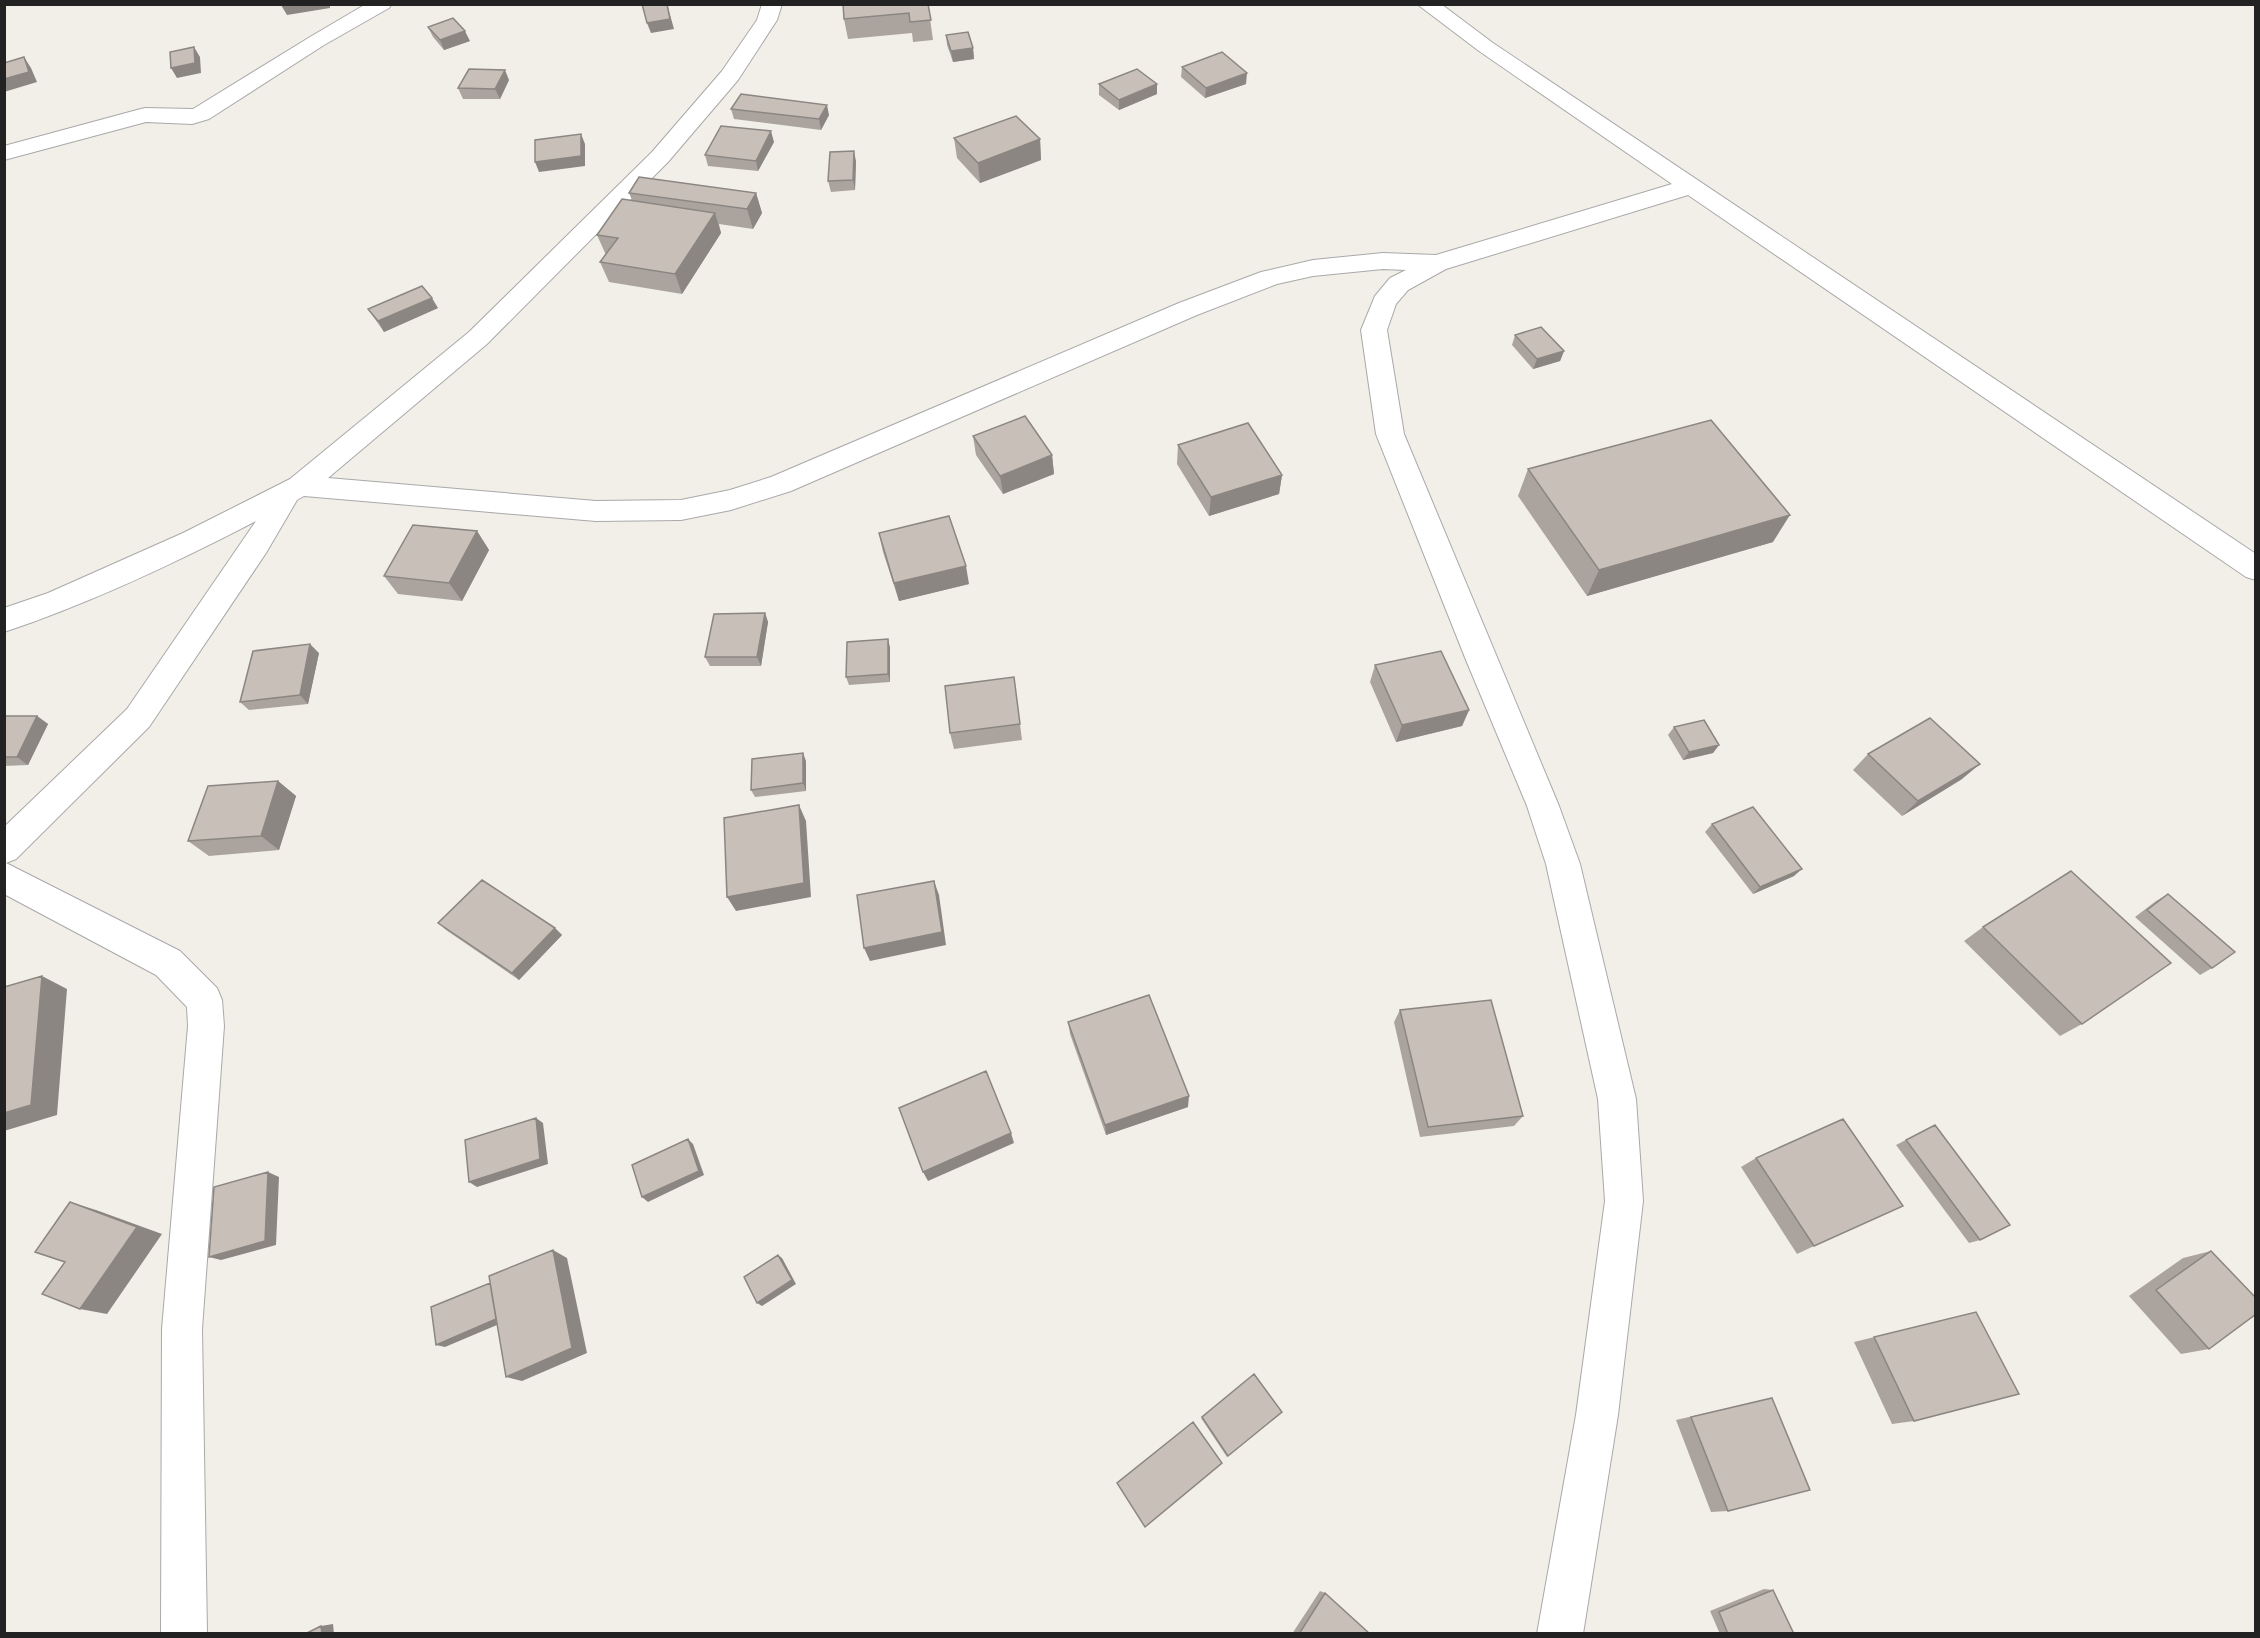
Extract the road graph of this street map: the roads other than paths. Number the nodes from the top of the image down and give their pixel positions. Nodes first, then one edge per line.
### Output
1 (382, 4) edge
2 (772, 4) edge
3 (1427, 4) edge
4 (4, 153) edge
5 (1691, 186) junction
6 (1437, 263) junction
7 (293, 491) junction
8 (2256, 569) edge
9 (4, 620) edge
10 (4, 849) edge
11 (4, 877) edge
12 (184, 1634) edge
13 (1560, 1634) edge

1 - 4 street
2 - 7 street
3 - 5 street
5 - 6 street
5 - 8 street
6 - 7 street
6 - 13 street
7 - 9 street
7 - 10 street
11 - 12 street

